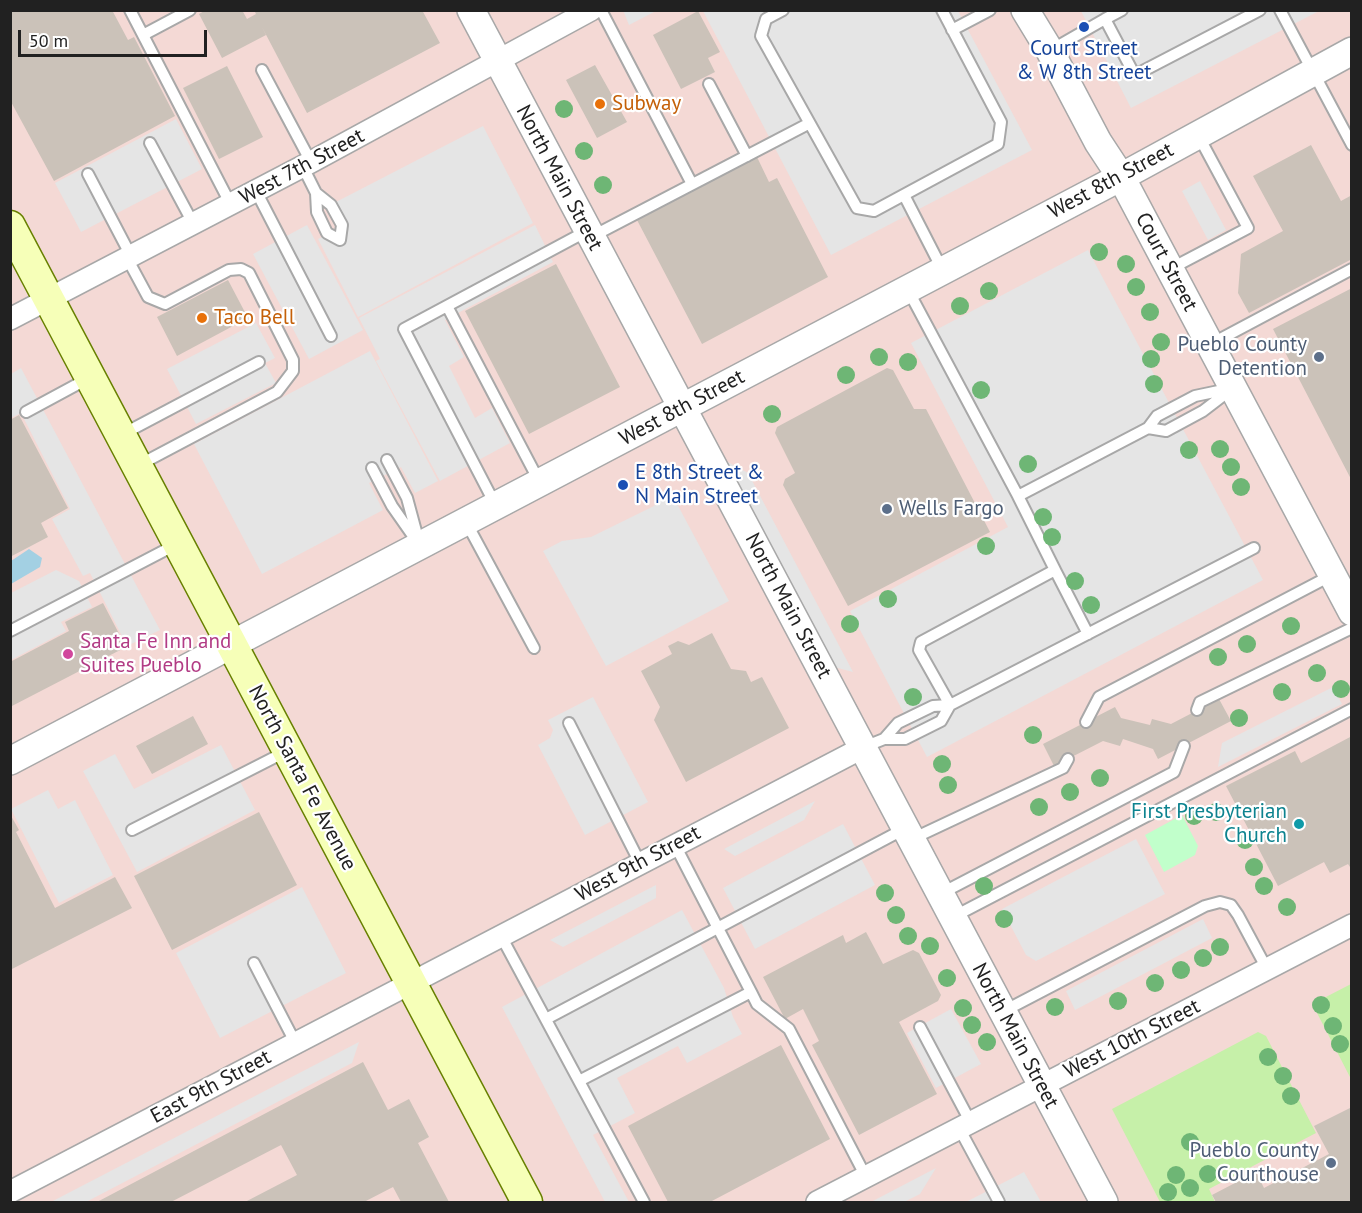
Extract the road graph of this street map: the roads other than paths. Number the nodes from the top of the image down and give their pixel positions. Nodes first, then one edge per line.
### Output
1 (130, 10) edge
2 (471, 10) edge
3 (591, 10) edge
4 (601, 10) edge
5 (783, 10) edge
6 (942, 10) edge
7 (990, 10) edge
8 (1025, 10) edge
9 (1122, 10) edge
10 (1260, 10) edge
11 (1280, 10) edge
12 (184, 12) edge
13 (1105, 19) junction
14 (952, 30) junction
15 (143, 35) junction
16 (1050, 51) junction
17 (1352, 51) edge
18 (497, 61) junction
19 (262, 70) dead end
20 (1312, 72) junction
21 (709, 84) dead end
22 (808, 124) junction
23 (1198, 134) junction
24 (150, 143) dead end
25 (1352, 145) edge
26 (747, 156) junction
27 (307, 165) junction
28 (88, 174) dead end
29 (1121, 177) junction
30 (692, 184) junction
31 (256, 191) junction
32 (316, 194) dead end
33 (904, 195) junction
34 (231, 205) junction
35 (194, 225) junction
36 (10, 226) edge
37 (589, 234) junction
38 (129, 257) junction
39 (942, 269) junction
40 (1170, 269) junction
41 (1352, 269) edge
42 (907, 288) junction
43 (48, 299) junction
44 (447, 306) junction
45 (10, 319) edge
46 (331, 336) dead end
47 (1210, 344) junction
48 (260, 362) dead end
49 (90, 378) junction
50 (1233, 388) junction
51 (682, 407) junction
52 (26, 412) dead end
53 (1148, 428) junction
54 (120, 436) junction
55 (387, 460) dead end
56 (136, 466) junction
57 (372, 468) dead end
58 (540, 483) junction
59 (1018, 496) junction
60 (496, 506) junction
61 (466, 522) junction
62 (177, 544) junction
63 (420, 546) junction
64 (1254, 548) dead end
65 (1055, 570) junction
66 (1332, 575) junction
67 (1352, 612) edge
68 (1352, 628) edge
69 (10, 631) edge
70 (1088, 634) junction
71 (231, 646) junction
72 (534, 648) dead end
73 (950, 705) junction
74 (1352, 708) edge
75 (1197, 710) dead end
76 (1086, 722) dead end
77 (569, 723) dead end
78 (874, 743) junction
79 (1184, 746) dead end
80 (287, 751) junction
81 (1068, 759) dead end
82 (10, 761) edge
83 (132, 830) dead end
84 (909, 833) junction
85 (675, 845) junction
86 (640, 863) junction
87 (940, 894) junction
88 (952, 918) junction
89 (1352, 925) edge
90 (717, 928) junction
91 (501, 936) junction
92 (254, 963) dead end
93 (1267, 969) junction
94 (412, 982) junction
95 (751, 992) junction
96 (1001, 1013) junction
97 (546, 1019) junction
98 (920, 1027) dead end
99 (296, 1044) junction
100 (579, 1081) junction
101 (1041, 1086) junction
102 (965, 1126) junction
103 (866, 1177) junction
104 (10, 1192) edge
105 (527, 1203) edge
106 (644, 1203) edge
107 (817, 1203) edge
108 (999, 1203) edge
109 (1104, 1203) edge

1 - 15 lane
2 - 18 street, North Main Street
3 - 18 street, West 7th Street
4 - 30 lane
5 - 22 lane
6 - 14 lane
7 - 14 lane
8 - 16 street, Court Street
9 - 13 lane
10 - 13 lane
11 - 20 lane
12 - 15 lane
13 - 16 lane
14 - 33 lane
15 - 34 lane
16 - 29 street, Court Street
17 - 20 street, West 8th Street
18 - 27 street, West 7th Street
18 - 37 street, North Main Street
19 - 27 lane
20 - 23 street, West 8th Street
20 - 25 lane
21 - 26 lane
22 - 26 lane
22 - 33 lane
23 - 29 street, West 8th Street
23 - 40 lane
24 - 35 lane
26 - 30 lane
27 - 31 street, West 7th Street
27 - 32 lane
28 - 38 lane
29 - 39 street, West 8th Street
29 - 40 street, Court Street
30 - 37 lane
31 - 34 street, West 7th Street
31 - 46 lane
33 - 39 lane
34 - 35 street, West 7th Street
35 - 38 street, West 7th Street
36 - 43 main road, North Santa Fe Avenue
37 - 44 lane
37 - 51 street, North Main Street
38 - 43 street, West 7th Street
38 - 56 lane
39 - 42 street, West 8th Street
40 - 47 street, Court Street
41 - 47 lane
42 - 51 street, West 8th Street
42 - 59 lane
43 - 45 street, West 7th Street
43 - 49 main road, North Santa Fe Avenue
44 - 58 lane
44 - 60 lane
47 - 50 street, Court Street
48 - 54 lane
49 - 52 lane
49 - 54 main road, North Santa Fe Avenue
50 - 53 lane
50 - 53 lane
50 - 66 street, Court Street
51 - 58 street, West 8th Street
51 - 78 street, North Main Street
53 - 59 lane
54 - 56 main road, North Santa Fe Avenue
55 - 63 lane
56 - 62 main road, North Santa Fe Avenue
57 - 63 lane
58 - 60 street, West 8th Street
59 - 65 lane
60 - 61 street, West 8th Street
61 - 63 street, West 8th Street
61 - 72 lane
62 - 69 lane
62 - 71 main road, North Santa Fe Avenue
63 - 71 street, West 8th Street
64 - 70 lane
65 - 70 lane
65 - 73 lane
66 - 67 street, Court Street
66 - 76 lane
68 - 75 lane
70 - 73 lane
71 - 80 main road, North Santa Fe Avenue
71 - 82 street, West 8th Street
73 - 78 lane
73 - 78 lane
74 - 88 lane
77 - 86 lane
78 - 84 street, North Main Street
78 - 85 street, West 9th Street
79 - 87 lane
80 - 83 lane
80 - 94 main road, North Santa Fe Avenue
81 - 84 lane
84 - 87 street, North Main Street
84 - 90 lane
85 - 86 street, West 9th Street
85 - 90 lane
86 - 91 street, West 9th Street
87 - 88 street, North Main Street
88 - 96 street, North Main Street
89 - 93 street, West 10th Street
90 - 95 lane
90 - 97 lane
91 - 94 street, West 9th Street
91 - 97 lane
92 - 99 lane
93 - 96 lane
93 - 101 street, West 10th Street
94 - 99 street, East 9th Street
94 - 105 main road, North Santa Fe Avenue
95 - 100 lane
95 - 103 lane
96 - 101 street, North Main Street
97 - 100 lane
98 - 102 lane
99 - 104 street, East 9th Street
100 - 106 lane
101 - 102 street, West 10th Street
101 - 109 street, North Main Street
102 - 103 street, West 10th Street
102 - 108 lane
103 - 107 street, West 10th Street

